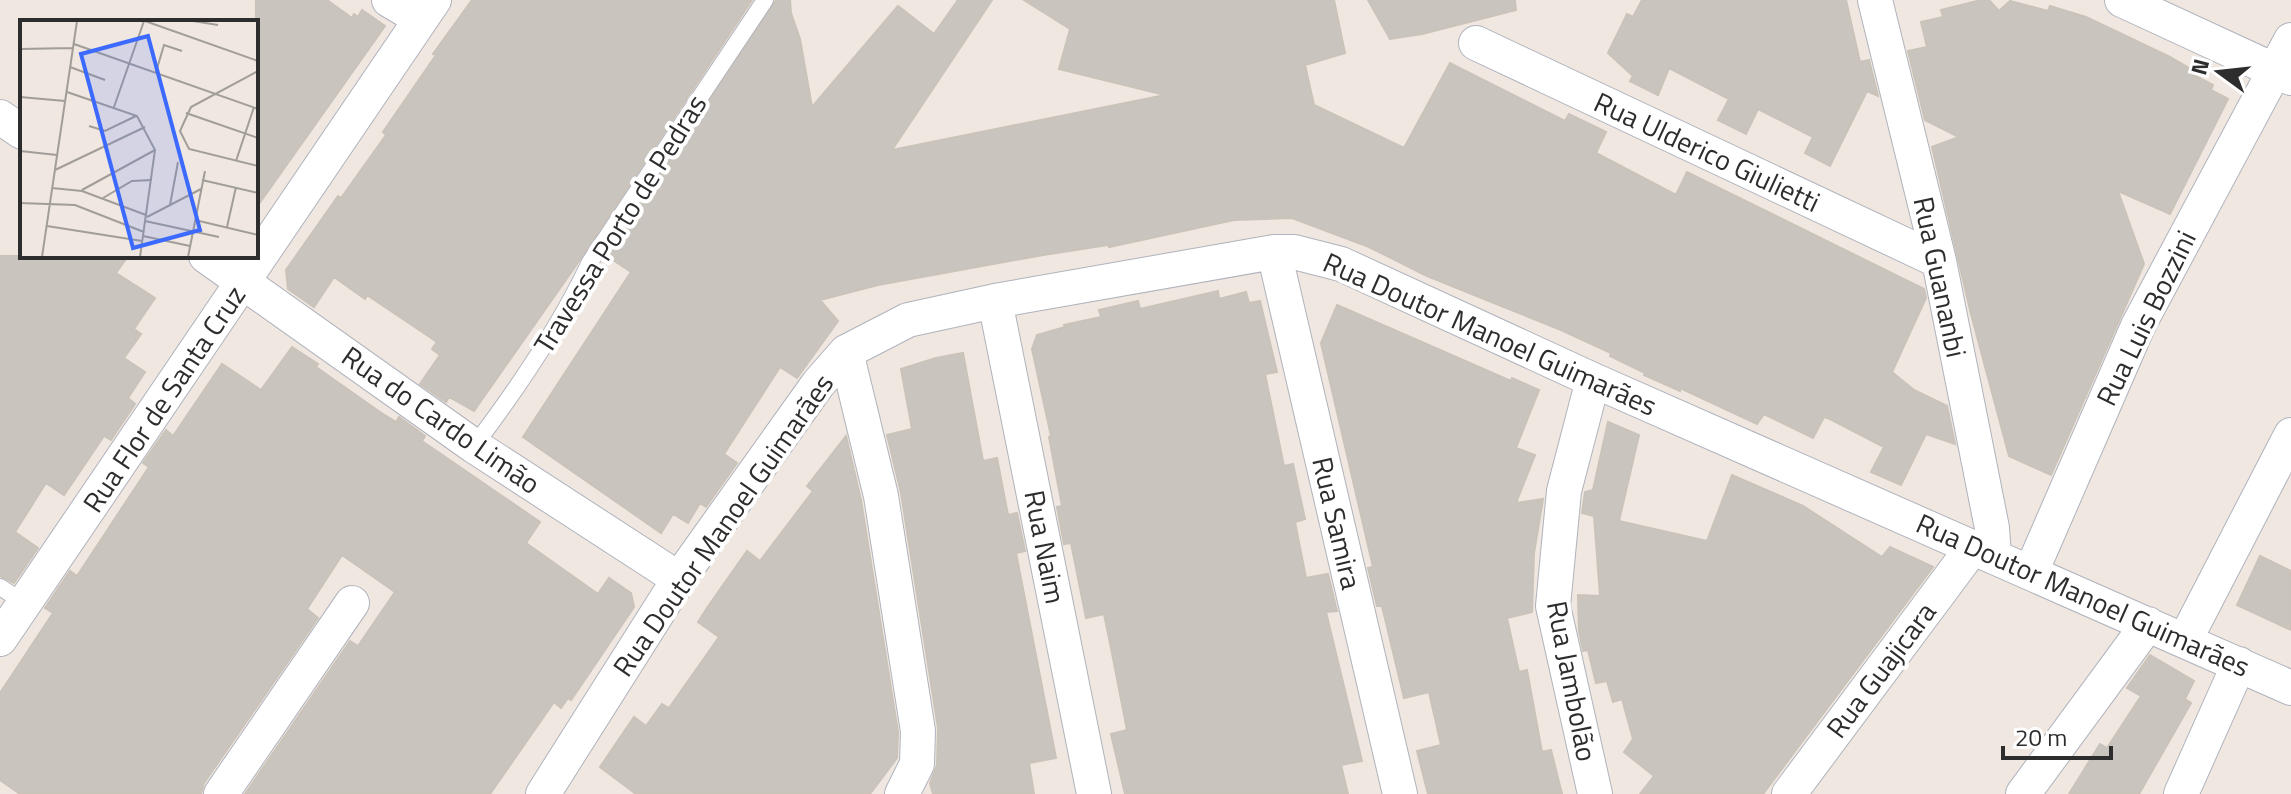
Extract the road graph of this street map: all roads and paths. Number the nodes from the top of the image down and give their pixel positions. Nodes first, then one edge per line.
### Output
1 (389, 0) edge
2 (765, 0) edge
3 (1875, 0) edge
4 (2122, 0) edge
5 (428, 9) edge
6 (2172, 10) edge
7 (2291, 40) edge
8 (1476, 43) dead end
9 (2283, 74) edge
10 (0, 117) edge
11 (20, 131) edge
12 (1274, 252) junction
13 (209, 258) edge
14 (1939, 261) junction
15 (243, 282) junction
16 (995, 301) junction
17 (846, 352) junction
18 (1593, 380) junction
19 (2291, 435) edge
20 (474, 446) junction
21 (1983, 551) junction
22 (2031, 572) junction
23 (679, 579) junction
24 (12, 595) edge
25 (352, 603) dead end
26 (2148, 624) junction
27 (0, 639) edge
28 (2185, 640) junction
29 (2239, 664) junction
30 (2291, 688) edge
31 (221, 794) edge
32 (543, 794) edge
33 (902, 794) edge
34 (1094, 794) edge
35 (1400, 794) edge
36 (1595, 794) edge
37 (1789, 794) edge
38 (2023, 794) edge
39 (2181, 794) edge

1 - 5 street
2 - 20 lane, Travessa Porto de Pedras
3 - 14 street, Rua Guananbi
4 - 6 street
5 - 15 street, Rua Flor de Santa Cruz
6 - 9 street
7 - 9 street, Rua Luis Bozzini
8 - 14 street, Rua Ulderico Giulietti
9 - 22 street, Rua Luis Bozzini
10 - 11 street
12 - 16 street, Rua Doutor Manoel Guimarães
12 - 18 street, Rua Doutor Manoel Guimarães
12 - 35 street, Rua Samira
13 - 15 street, Rua do Cardo Limão
14 - 21 street, Rua Guananbi
15 - 20 street, Rua do Cardo Limão
15 - 24 street, Rua Flor de Santa Cruz
16 - 17 street, Rua Doutor Manoel Guimarães
16 - 34 street, Rua Naim
17 - 23 street, Rua Doutor Manoel Guimarães
17 - 33 street
18 - 21 street, Rua Doutor Manoel Guimarães
18 - 36 street, Rua Jambolão
19 - 28 street
20 - 23 street, Rua do Cardo Limão
21 - 22 street, Rua Doutor Manoel Guimarães
21 - 37 street, Rua Guajicara
22 - 26 street, Rua Doutor Manoel Guimarães
23 - 32 street, Rua Doutor Manoel Guimarães
24 - 27 street, Rua Flor de Santa Cruz
25 - 31 street
26 - 28 street, Rua Doutor Manoel Guimarães
26 - 38 street
28 - 29 street, Rua Doutor Manoel Guimarães
29 - 30 street, Rua Doutor Manoel Guimarães
29 - 39 street

